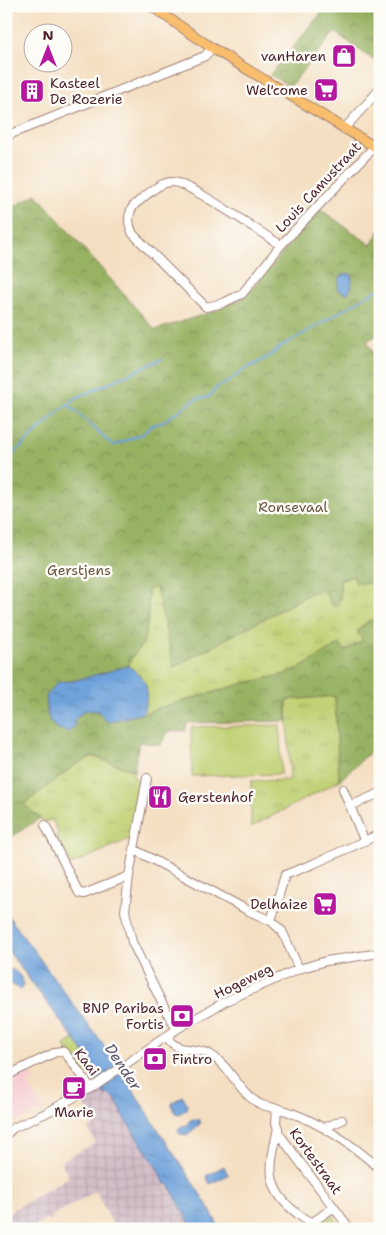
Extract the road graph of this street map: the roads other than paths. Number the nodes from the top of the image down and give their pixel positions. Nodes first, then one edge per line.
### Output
1 (151, 6) edge
2 (212, 48) junction
3 (380, 89) edge
4 (344, 129) junction
5 (6, 136) edge
6 (377, 148) edge
7 (281, 245) junction
8 (147, 778) dead end
9 (343, 789) dead end
10 (380, 793) edge
11 (350, 806) junction
12 (45, 825) dead end
13 (380, 834) edge
14 (364, 840) junction
15 (133, 849) junction
16 (129, 876) junction
17 (271, 921) junction
18 (380, 953) edge
19 (299, 969) junction
20 (178, 1029) junction
21 (166, 1037) junction
22 (6, 1076) edge
23 (94, 1087) junction
24 (277, 1108) junction
25 (342, 1120) dead end
26 (278, 1128) junction
27 (324, 1128) junction
28 (6, 1135) edge
29 (380, 1169) edge
30 (334, 1207) junction
31 (350, 1229) edge

1 - 2 main road
2 - 4 main road
2 - 5 street
3 - 4 street
4 - 6 main road
6 - 7 street, Louis Camustraat
7 - 7 street, Louis Camustraat
8 - 15 street
9 - 11 street
10 - 11 street
11 - 14 street
12 - 16 street
13 - 14 street
14 - 17 street
15 - 16 street
15 - 17 street
16 - 20 street
17 - 19 street
18 - 19 street, Hogeweg
19 - 20 street, Hogeweg
20 - 21 street, Hogeweg
21 - 23 street, Hogeweg
21 - 24 street
22 - 23 street, Kaai
23 - 28 street, Hogeweg
24 - 26 street, Kortestraat
24 - 27 street
25 - 27 street
26 - 30 street, Kortestraat
26 - 30 street, Kortestraat
27 - 29 street
30 - 31 street, Kortestraat

